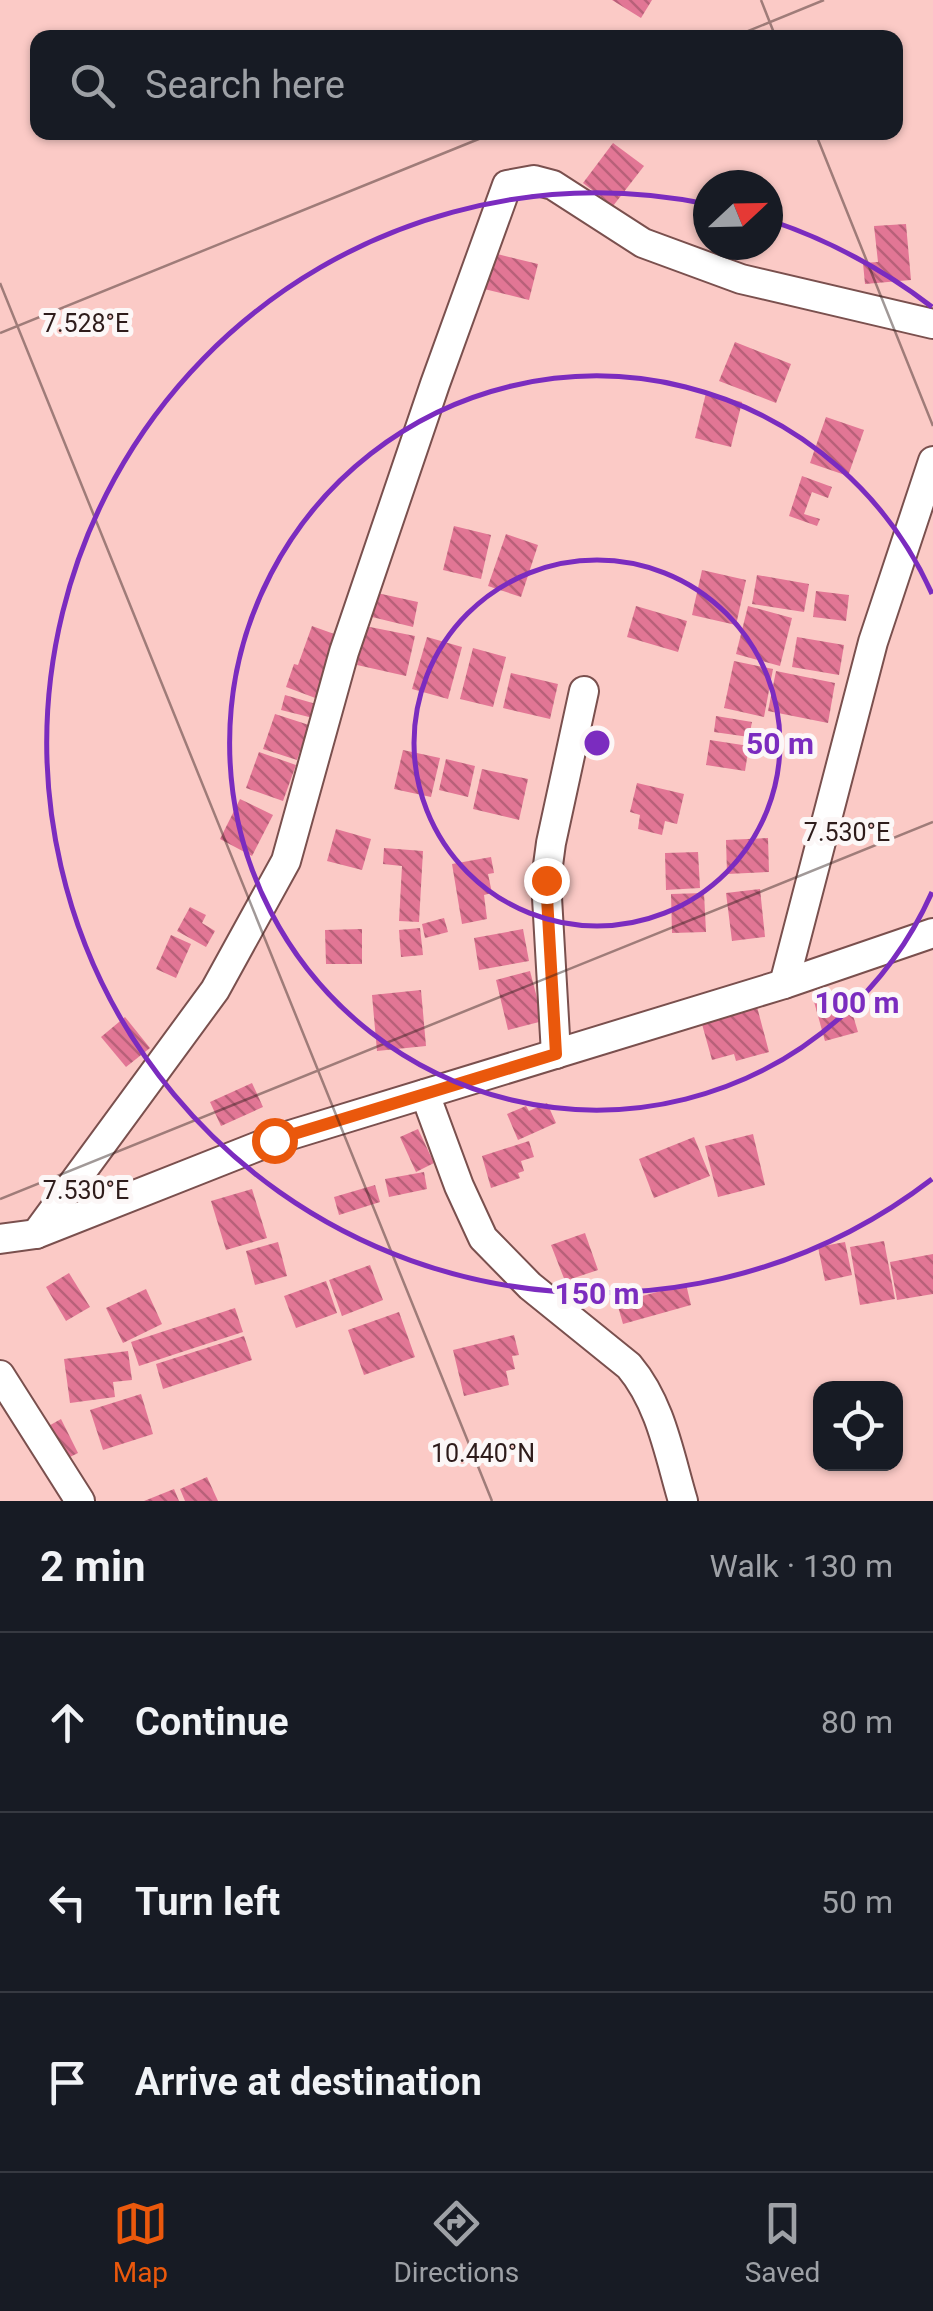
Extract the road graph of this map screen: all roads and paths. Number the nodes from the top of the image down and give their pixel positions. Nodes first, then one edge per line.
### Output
1 (933, 324) edge
2 (933, 462) edge
3 (584, 691) dead end
4 (933, 933) edge
5 (784, 984) junction
6 (556, 1054) junction
7 (425, 1094) junction
8 (36, 1234) junction
9 (0, 1239) edge
10 (0, 1375) edge
11 (80, 1501) edge
12 (684, 1501) edge

1 - 8 street
2 - 5 street
3 - 6 street
4 - 5 street
5 - 6 street
6 - 7 street
7 - 8 street
7 - 12 street
8 - 9 street
10 - 11 street

